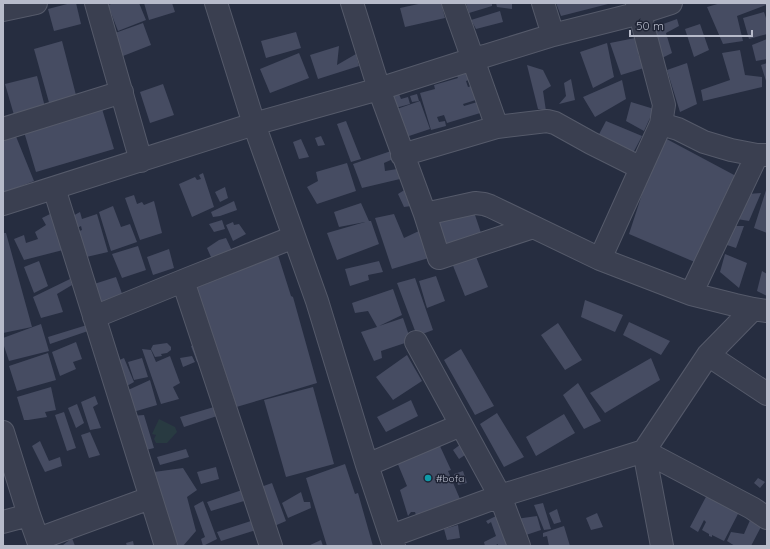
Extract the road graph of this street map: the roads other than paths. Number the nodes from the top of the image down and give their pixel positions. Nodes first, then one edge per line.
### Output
1 (36, 3) edge
2 (96, 3) edge
3 (216, 3) edge
4 (352, 3) edge
5 (453, 3) edge
6 (543, 3) edge
7 (671, 3) edge
8 (639, 8) edge
9 (3, 10) edge
10 (553, 35) junction
11 (473, 59) junction
12 (379, 89) junction
13 (122, 92) junction
14 (254, 124) junction
15 (661, 124) junction
16 (497, 127) junction
17 (3, 129) edge
18 (402, 155) junction
19 (762, 155) edge
20 (141, 161) junction
21 (641, 168) junction
22 (54, 188) junction
23 (3, 204) edge
24 (425, 214) junction
25 (533, 227) junction
26 (294, 237) junction
27 (600, 259) junction
28 (183, 280) junction
29 (691, 294) junction
30 (760, 310) edge
31 (94, 317) junction
32 (416, 342) dead end
33 (708, 356) junction
34 (767, 394) edge
35 (461, 425) junction
36 (3, 432) edge
37 (644, 451) junction
38 (367, 465) junction
39 (500, 496) junction
40 (150, 498) junction
41 (29, 515) junction
42 (767, 518) edge
43 (3, 522) edge
44 (392, 541) edge
45 (39, 542) edge
46 (166, 546) edge
47 (271, 546) edge
48 (519, 546) edge
49 (662, 546) edge

1 - 9 street
2 - 13 street
3 - 14 street
4 - 12 street
5 - 11 street
6 - 10 street
7 - 8 street
8 - 10 street
8 - 15 street
10 - 11 street
11 - 12 street
11 - 16 street
12 - 14 street
12 - 18 street
13 - 17 street
13 - 20 street
14 - 20 street
14 - 26 street
15 - 19 street
15 - 21 street
16 - 18 street
16 - 21 street
18 - 24 street
19 - 29 street
20 - 22 street
21 - 27 street
22 - 23 street
22 - 31 street
24 - 25 street
24 - 25 street
25 - 27 street
26 - 28 street
26 - 38 street
27 - 29 street
28 - 31 street
28 - 47 street
29 - 30 street
30 - 33 street
31 - 40 street
32 - 35 street
33 - 34 street
33 - 37 street
35 - 38 street
35 - 39 street
36 - 41 street
37 - 39 street
37 - 42 street
37 - 49 street
38 - 44 street
39 - 44 street
39 - 48 street
40 - 45 street
40 - 46 street
41 - 43 street
41 - 45 street

